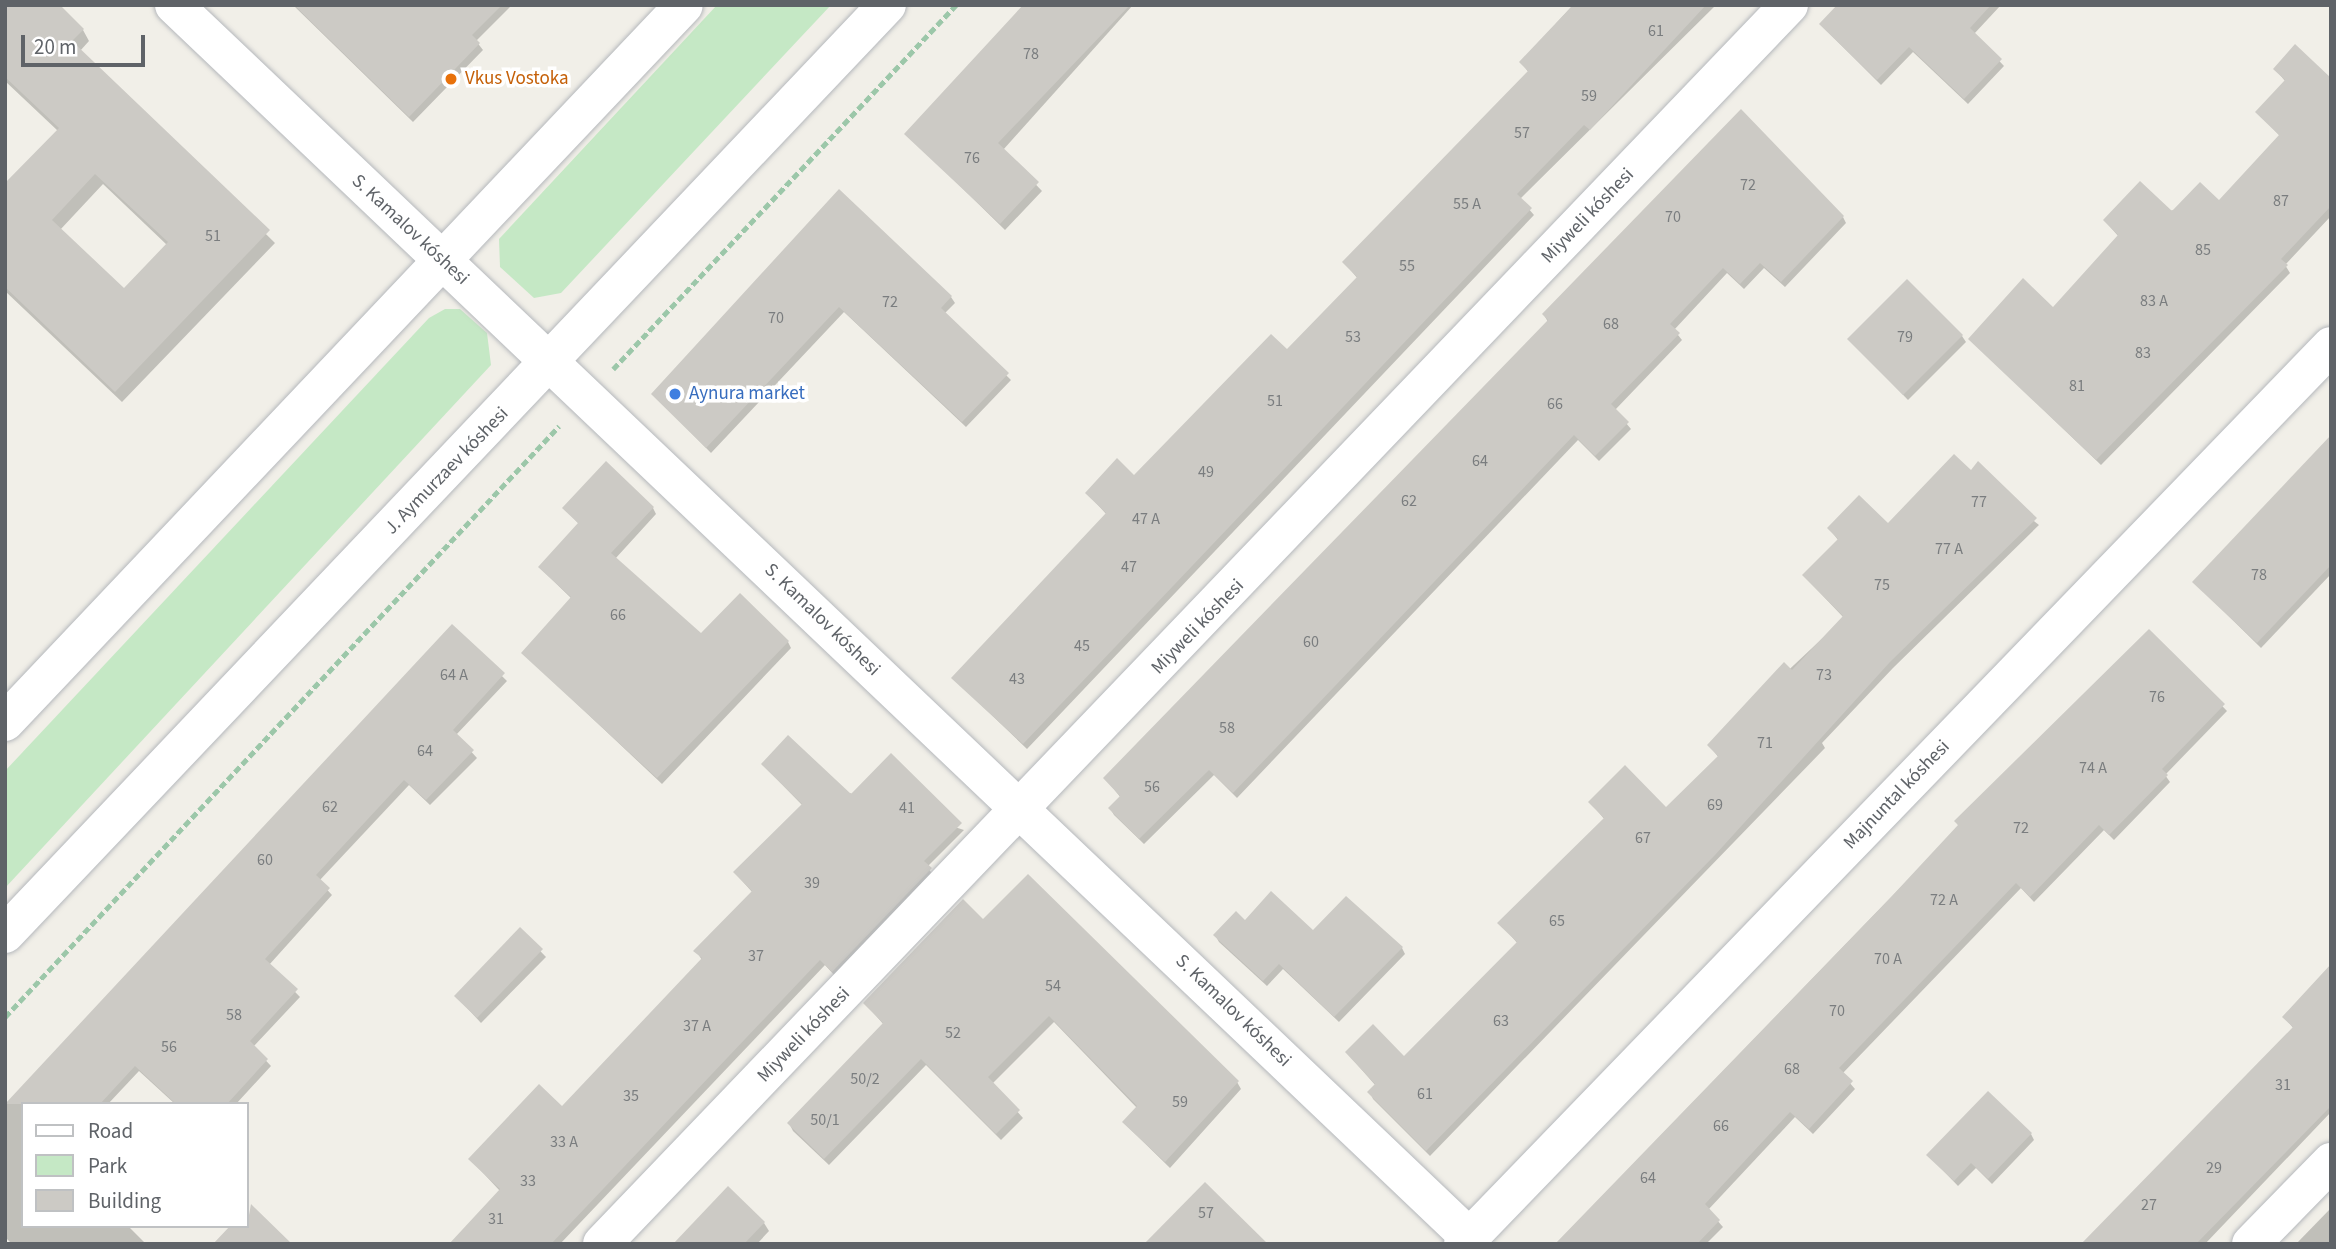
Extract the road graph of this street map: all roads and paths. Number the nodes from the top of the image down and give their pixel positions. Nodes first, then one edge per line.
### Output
1 (174, 5) edge
2 (684, 5) edge
3 (887, 5) edge
4 (956, 5) edge
5 (1788, 5) edge
6 (443, 262) junction
7 (2331, 346) edge
8 (551, 362) junction
9 (586, 396) junction
10 (5, 722) edge
11 (1023, 811) junction
12 (5, 934) edge
13 (5, 1017) edge
14 (2331, 1163) edge
15 (1466, 1240) edge
16 (602, 1244) edge
17 (2251, 1244) edge

1 - 6 street, S. Kamalov kóshesi
2 - 6 street
3 - 8 street, J. Aymurzaev kóshesi
4 - 9 path
5 - 11 street, Miyweli kóshesi
6 - 8 street, S. Kamalov kóshesi
6 - 10 street
7 - 15 street, Majnuntal kóshesi
8 - 9 street, S. Kamalov kóshesi
8 - 12 street, J. Aymurzaev kóshesi
9 - 11 street, S. Kamalov kóshesi
9 - 13 path
11 - 15 street, S. Kamalov kóshesi
11 - 16 street, Miyweli kóshesi
14 - 17 street

